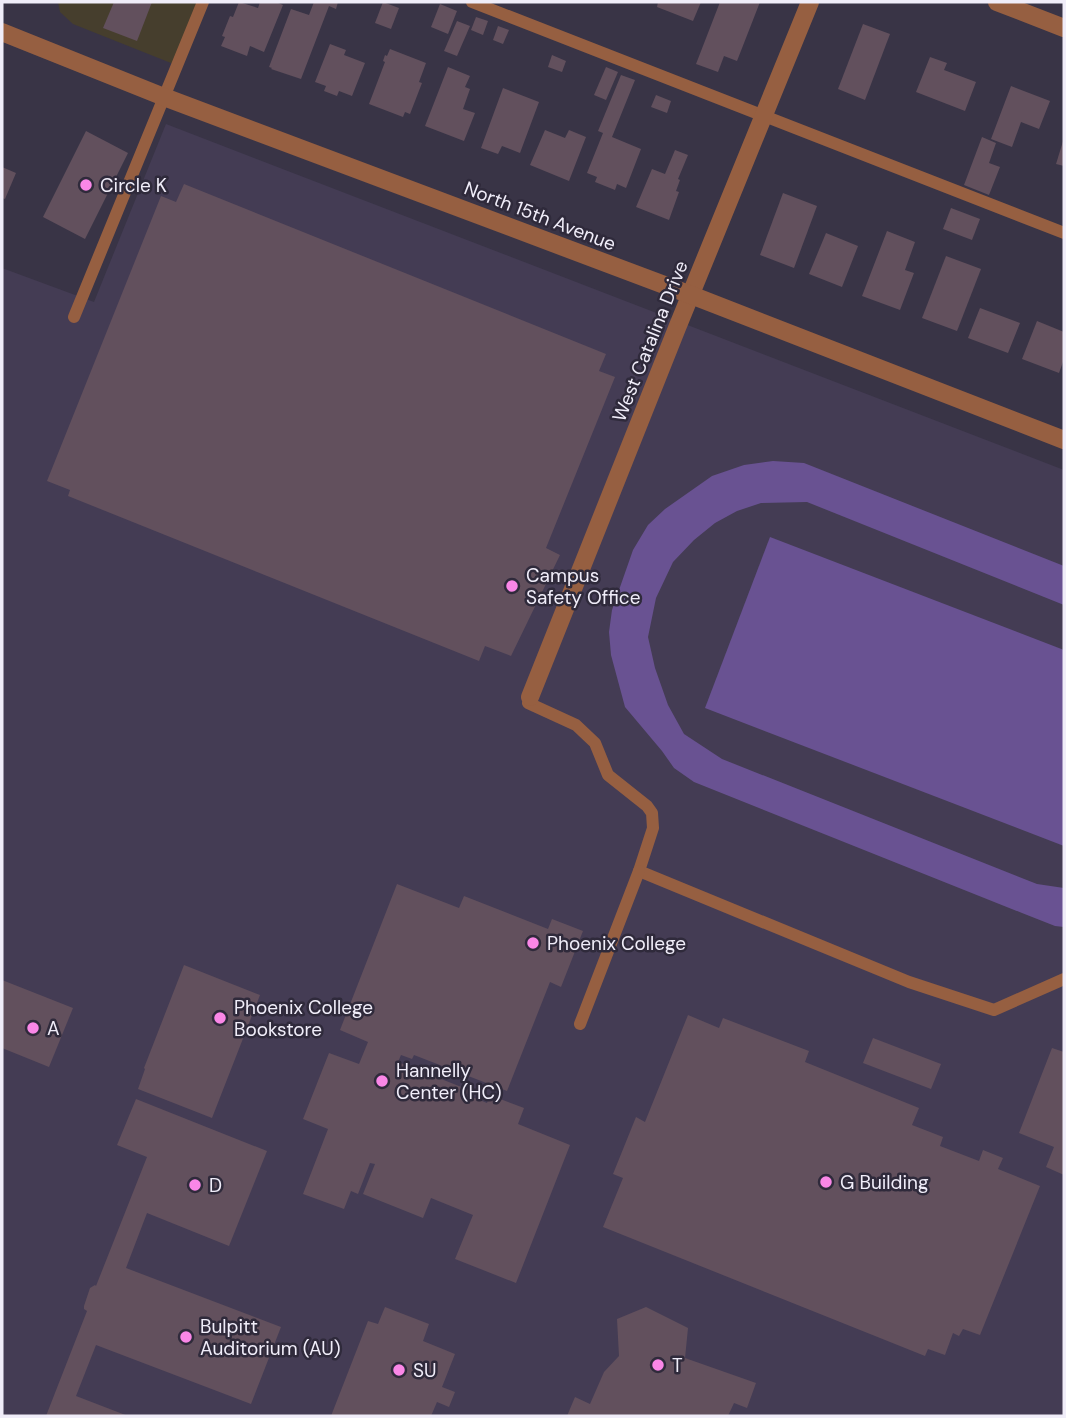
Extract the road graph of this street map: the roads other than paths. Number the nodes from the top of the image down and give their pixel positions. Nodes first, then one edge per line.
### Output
1 (203, 2) edge
2 (472, 2) edge
3 (810, 2) edge
4 (997, 2) edge
5 (1064, 28) edge
6 (2, 32) edge
7 (164, 97) junction
8 (764, 115) junction
9 (1064, 233) edge
10 (691, 295) junction
11 (74, 317) dead end
12 (1064, 440) edge
13 (529, 700) joint
14 (639, 871) junction
15 (1064, 979) edge
16 (580, 1024) dead end

1 - 7 lane
2 - 8 lane
3 - 8 street, West Catalina Drive
4 - 5 street
6 - 7 street, North 15th Avenue
7 - 10 street, North 15th Avenue
7 - 11 lane
8 - 9 lane
8 - 10 street, West Catalina Drive
10 - 12 street, North 15th Avenue
10 - 13 street, West Catalina Drive
13 - 14 lane
14 - 15 lane
14 - 16 lane

